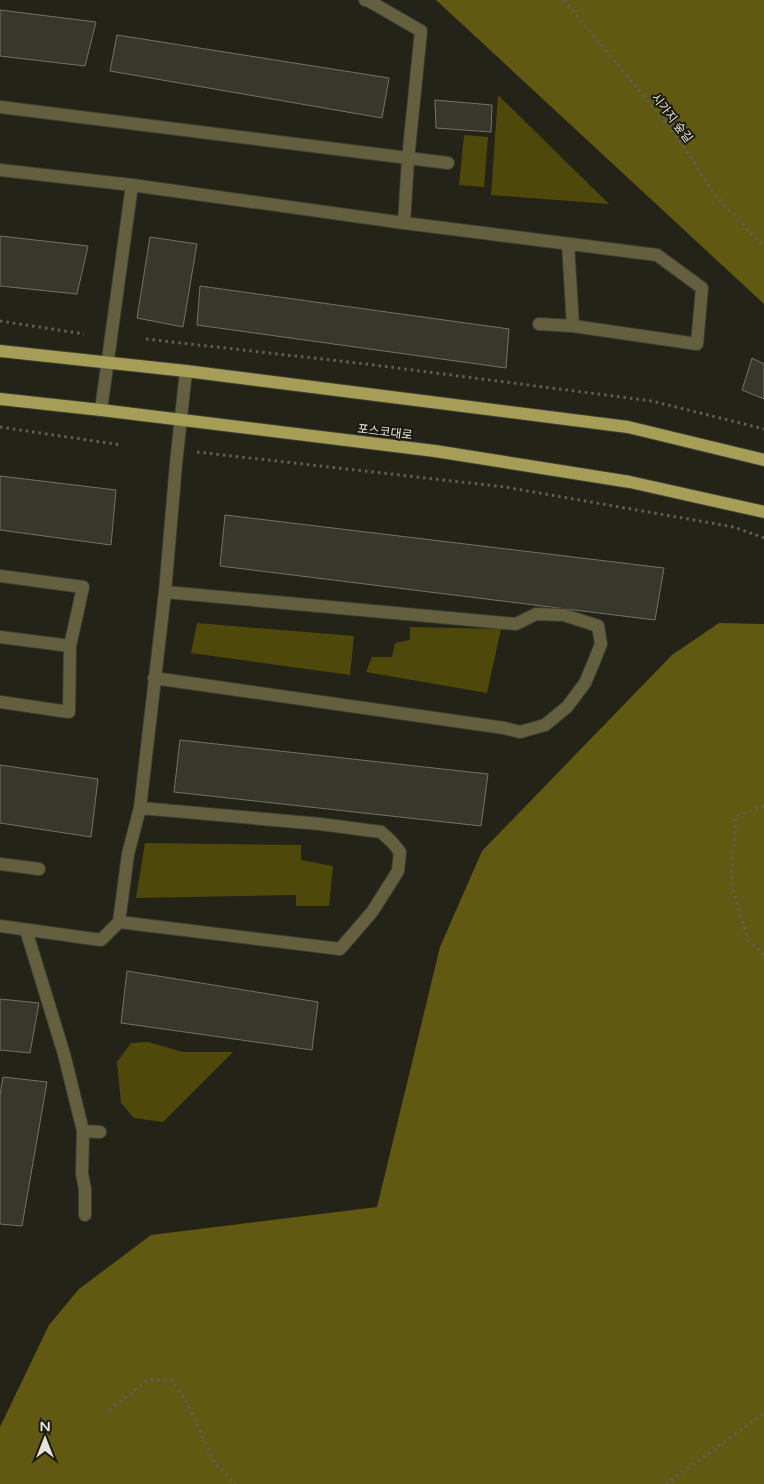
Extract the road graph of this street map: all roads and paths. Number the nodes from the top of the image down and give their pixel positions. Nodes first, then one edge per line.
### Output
1 (365, 0) edge
2 (564, 0) edge
3 (0, 107) edge
4 (408, 159) junction
5 (448, 163) dead end
6 (0, 170) edge
7 (132, 185) junction
8 (404, 223) junction
9 (568, 244) junction
10 (764, 247) edge
11 (0, 321) edge
12 (539, 324) dead end
13 (573, 326) junction
14 (84, 334) dead end
15 (146, 339) dead end
16 (0, 351) edge
17 (107, 363) junction
18 (186, 370) junction
19 (0, 399) edge
20 (101, 410) junction
21 (180, 421) junction
22 (0, 427) edge
23 (764, 429) edge
24 (121, 445) dead end
25 (197, 452) dead end
26 (764, 460) edge
27 (764, 512) edge
28 (764, 538) edge
29 (0, 576) edge
30 (165, 592) junction
31 (0, 637) edge
32 (70, 646) junction
33 (154, 678) junction
34 (0, 702) edge
35 (764, 806) edge
36 (140, 808) junction
37 (0, 864) edge
38 (39, 869) dead end
39 (119, 922) junction
40 (0, 926) edge
41 (26, 930) junction
42 (764, 955) edge
43 (84, 1131) junction
44 (100, 1132) dead end
45 (85, 1215) dead end
46 (109, 1410) dead end
47 (764, 1413) edge
48 (236, 1484) edge
49 (666, 1484) edge

1 - 4 lane
2 - 10 path, 시가지 숲길
3 - 4 lane
4 - 5 lane
4 - 8 lane
6 - 7 lane
7 - 8 lane
7 - 17 lane
8 - 9 lane
9 - 13 lane
9 - 13 lane
11 - 14 path
12 - 13 lane
15 - 23 path
16 - 17 main road
17 - 18 main road
17 - 20 lane
18 - 21 lane
18 - 26 main road
19 - 20 main road, 포스코대로
20 - 21 main road, 포스코대로
21 - 27 main road, 포스코대로
21 - 30 lane
22 - 24 path
25 - 28 path
29 - 32 lane
30 - 33 lane
30 - 33 lane
31 - 32 lane
32 - 34 lane
33 - 36 lane
35 - 42 path
36 - 39 lane
36 - 39 lane
37 - 38 lane
39 - 41 lane
40 - 41 lane
41 - 43 lane
43 - 44 lane
43 - 45 lane
46 - 48 path
47 - 49 path

